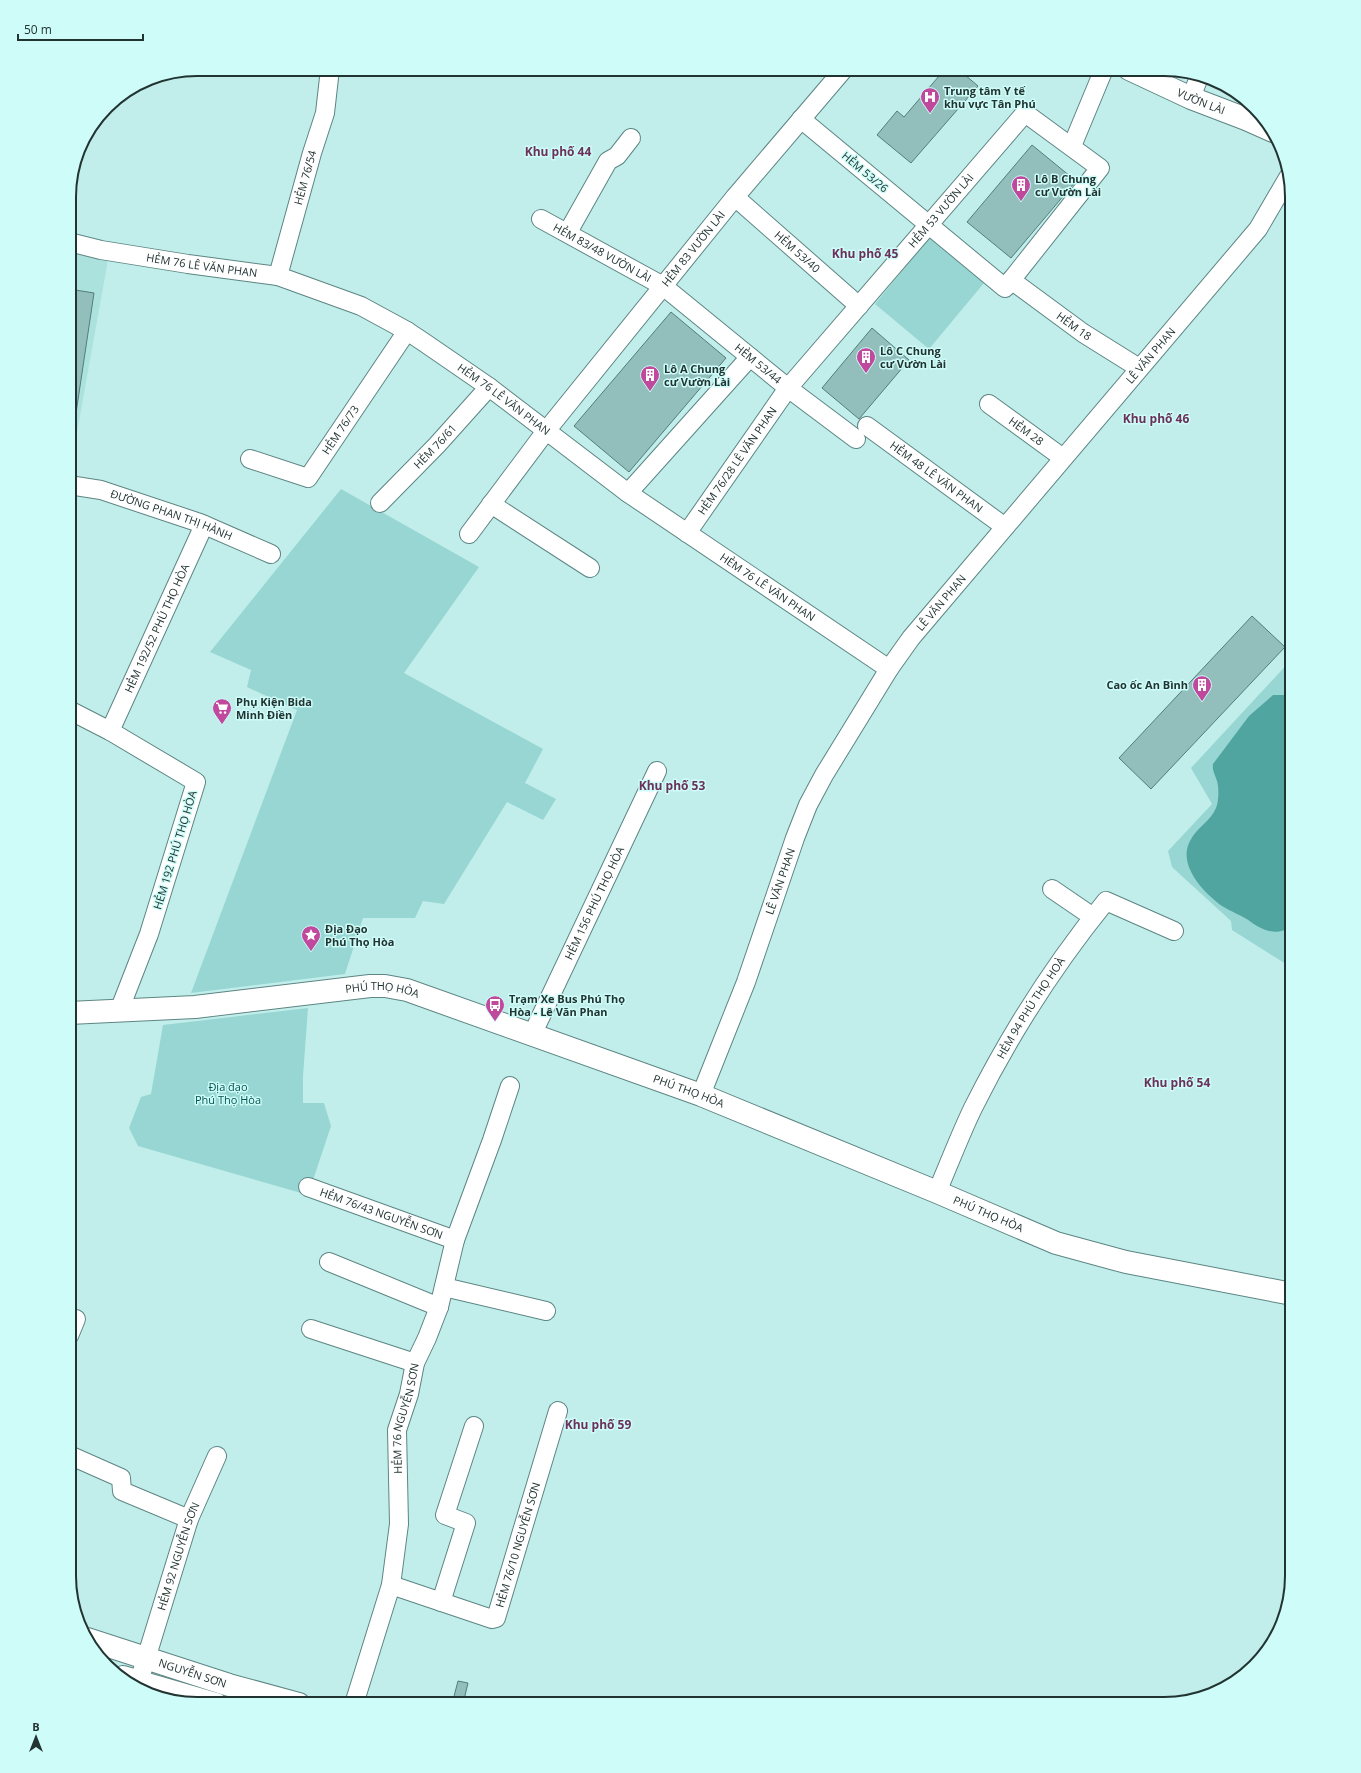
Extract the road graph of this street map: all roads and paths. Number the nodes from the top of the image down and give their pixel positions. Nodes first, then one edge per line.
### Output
1 (330, 76) edge
2 (838, 76) edge
3 (1101, 76) edge
4 (1144, 76) edge
5 (1198, 81) edge
6 (1191, 98) junction
7 (1248, 113) edge
8 (801, 119) junction
9 (1257, 120) edge
10 (631, 138) dead end
11 (1072, 146) junction
12 (1284, 184) edge
13 (735, 197) junction
14 (541, 219) dead end
15 (929, 225) junction
16 (568, 232) junction
17 (76, 244) edge
18 (278, 276) junction
19 (1003, 280) junction
20 (663, 286) junction
21 (859, 306) junction
22 (407, 331) junction
23 (750, 357) junction
24 (1139, 368) junction
25 (489, 388) junction
26 (788, 388) junction
27 (989, 404) dead end
28 (546, 430) junction
29 (862, 433) joint
30 (1063, 458) junction
31 (250, 459) dead end
32 (76, 486) edge
33 (628, 493) junction
34 (380, 503) dead end
35 (492, 504) junction
36 (204, 525) junction
37 (1005, 527) junction
38 (687, 533) junction
39 (469, 534) dead end
40 (270, 554) dead end
41 (590, 568) dead end
42 (889, 669) junction
43 (76, 714) edge
44 (110, 731) junction
45 (657, 771) dead end
46 (1052, 889) dead end
47 (1093, 917) junction
48 (1174, 931) dead end
49 (119, 1010) junction
50 (76, 1013) edge
51 (532, 1035) junction
52 (510, 1086) dead end
53 (701, 1095) junction
54 (308, 1187) dead end
55 (937, 1192) junction
56 (455, 1240) junction
57 (329, 1262) dead end
58 (444, 1287) junction
59 (1285, 1293) edge
60 (439, 1307) junction
61 (546, 1311) dead end
62 (311, 1329) dead end
63 (415, 1363) junction
64 (558, 1411) dead end
65 (474, 1426) dead end
66 (217, 1456) dead end
67 (76, 1458) edge
68 (190, 1519) junction
69 (391, 1585) junction
70 (441, 1602) junction
71 (95, 1642) edge
72 (145, 1659) junction
73 (134, 1680) edge
74 (142, 1684) edge
75 (187, 1696) edge
76 (273, 1697) edge
77 (356, 1697) edge

1 - 18 street, HẺM 76/54
2 - 8 street, HẺM 83 VƯỜN LÀI
3 - 11 street
4 - 6 street, VƯỜN LÀI
5 - 6 street
6 - 7 street, VƯỜN LÀI
7 - 9 street, VƯỜN LÀI
8 - 13 street, HẺM 83 VƯỜN LÀI
8 - 15 street, HẺM 53/26
10 - 16 street
11 - 15 street, HẺM 53 VƯỜN LÀI
11 - 19 street, HẺM 53 VƯỜN LÀI
12 - 24 street, LÊ VĂN PHAN
13 - 20 street, HẺM 83 VƯỜN LÀI
13 - 21 street, HẺM 53/40
14 - 16 street, HẺM 83/48 VƯỜN LÀI
15 - 19 street, HẺM 53/26
15 - 21 street, HẺM 53 VƯỜN LÀI
16 - 20 street, HẺM 83/48 VƯỜN LÀI
17 - 18 street, HẺM 76 LÊ VĂN PHAN
18 - 22 street, HẺM 76 LÊ VĂN PHAN
19 - 24 street, HẺM 18
20 - 23 street, HẺM 53/44
20 - 28 street, HẺM 83 VƯỜN LÀI
21 - 26 street, HẺM 53 VƯỜN LÀI
22 - 25 street, HẺM 76 LÊ VĂN PHAN
22 - 31 street, HẺM 76/73
23 - 26 street, HẺM 53/44
23 - 33 street
24 - 30 street, LÊ VĂN PHAN
25 - 28 street, HẺM 76 LÊ VĂN PHAN
25 - 34 street, HẺM 76/61
26 - 29 street, HẺM 53/44
26 - 38 street, HẺM 76/28 LÊ VĂN PHAN
27 - 30 street, HẺM 28
28 - 33 street, HẺM 76 LÊ VĂN PHAN
28 - 35 street, HẺM 83 VƯỜN LÀI
29 - 37 street, HẺM 48 LÊ VĂN PHAN
30 - 37 street, LÊ VĂN PHAN
32 - 36 street, ĐƯỜNG PHAN THỊ HÀNH
33 - 38 street, HẺM 76 LÊ VĂN PHAN
35 - 39 street, HẺM 83 VƯỜN LÀI
35 - 41 street
36 - 40 street, ĐƯỜNG PHAN THỊ HÀNH
36 - 44 street, HẺM 192/52 PHÚ THỌ HÒA
37 - 42 street, LÊ VĂN PHAN
38 - 42 street, HẺM 76 LÊ VĂN PHAN
42 - 53 street, LÊ VĂN PHAN
43 - 44 street, HẺM 192 PHÚ THỌ HÒA
44 - 49 street, HẺM 192 PHÚ THỌ HÒA
45 - 51 street, HẺM 156 PHÚ THỌ HÒA
46 - 47 street
47 - 48 street, HẺM 94 PHÚ THỌ HOÀ
47 - 55 street, HẺM 94 PHÚ THỌ HOÀ
49 - 50 street, PHÚ THỌ HÒA
49 - 51 street, PHÚ THỌ HÒA
51 - 53 street, PHÚ THỌ HÒA
52 - 56 street, HẺM 76 NGUYỄN SƠN
53 - 55 street, PHÚ THỌ HÒA
54 - 56 street, HẺM 76/43 NGUYỄN SƠN
55 - 59 street, PHÚ THỌ HÒA
56 - 58 street, HẺM 76 NGUYỄN SƠN
57 - 60 street
58 - 60 street, HẺM 76 NGUYỄN SƠN
58 - 61 street
60 - 63 street, HẺM 76 NGUYỄN SƠN
62 - 63 street
63 - 69 street, HẺM 76 NGUYỄN SƠN
64 - 70 street, HẺM 76/10 NGUYỄN SƠN
65 - 70 street
66 - 68 street, HẺM 92 NGUYỄN SƠN
67 - 68 street
68 - 72 street, HẺM 92 NGUYỄN SƠN
69 - 70 street, HẺM 76/10 NGUYỄN SƠN
69 - 77 street, HẺM 76 NGUYỄN SƠN
71 - 72 street, NGUYỄN SƠN
72 - 73 street, HẺM 92 NGUYỄN SƠN
72 - 76 street, NGUYỄN SƠN
74 - 75 street, NGUYỄN SƠN

